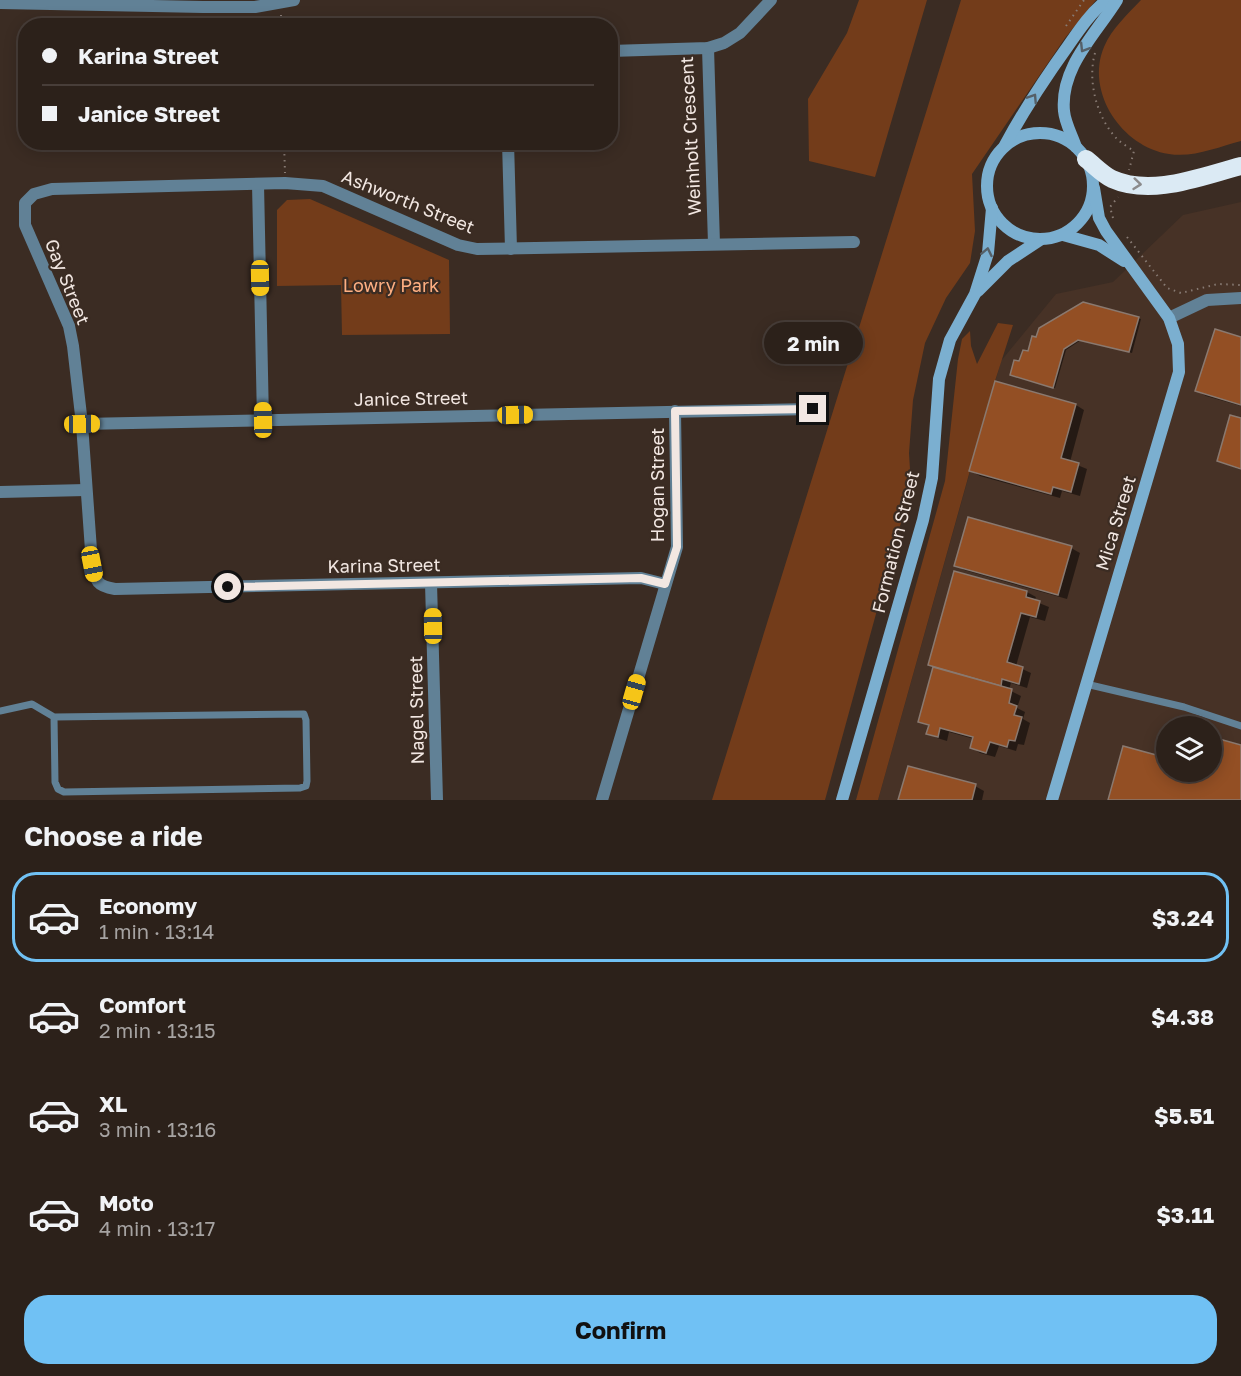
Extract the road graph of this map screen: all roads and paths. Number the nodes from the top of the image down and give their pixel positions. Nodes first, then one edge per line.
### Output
1 (294, 0) edge
2 (771, 0) edge
3 (1107, 0) edge
4 (1118, 0) edge
5 (0, 3) edge
6 (708, 48) junction
7 (1097, 49) dead end
8 (618, 51) edge
9 (1004, 148) junction
10 (284, 150) edge
11 (507, 150) edge
12 (1081, 153) junction
13 (1241, 166) edge
14 (285, 183) junction
15 (1125, 183) junction
16 (258, 184) junction
17 (1094, 188) junction
18 (25, 203) joint
19 (992, 208) junction
20 (1114, 221) dead end
21 (1124, 234) dead end
22 (1063, 235) junction
23 (1040, 240) junction
24 (854, 242) dead end
25 (714, 244) junction
26 (511, 249) junction
27 (1130, 265) junction
28 (1241, 285) edge
29 (975, 294) junction
30 (1241, 298) edge
31 (1169, 318) junction
32 (813, 409) dead end
33 (675, 411) junction
34 (263, 420) junction
35 (82, 424) junction
36 (86, 490) junction
37 (0, 492) edge
38 (431, 583) junction
39 (665, 584) junction
40 (103, 587) joint
41 (1086, 684) junction
42 (0, 711) edge
43 (54, 717) junction
44 (1241, 726) edge
45 (437, 800) edge
46 (602, 800) edge
47 (842, 800) edge
48 (1052, 800) edge

1 - 5 street
2 - 6 street
9 -> 3 main road
4 -> 12 main road
6 - 8 street, Weinholt Crescent
6 - 25 street, Weinholt Crescent
7 - 15 path
9 - 12 main road
9 - 19 main road
10 - 14 path
11 - 26 street
12 - 15 highway
12 - 17 main road
15 -> 13 highway
14 - 16 street, Ashworth Street
14 - 26 street, Ashworth Street
15 - 20 path
16 - 18 street, Ashworth Street
16 - 34 street
17 - 22 main road
17 - 27 main road, Mica Street
18 - 35 street, Gay Street
19 - 23 main road
29 -> 19 main road, Formation Street
21 - 28 path
22 - 23 main road
22 - 27 main road, Mica Street
23 - 29 main road, Formation Street
24 - 25 street, Ashworth Street
25 - 26 street, Ashworth Street
27 - 31 main road, Mica Street
29 - 47 main road, Formation Street
30 - 31 street
31 - 41 main road, Mica Street
32 - 33 street, Janice Street
33 - 34 street, Janice Street
33 - 39 street, Hogan Street
34 - 35 street, Janice Street
35 - 36 street, Gay Street
36 - 37 street
36 - 40 street, Gay Street
38 - 39 street, Karina Street
38 - 40 street, Karina Street
38 - 45 street, Nagel Street
39 - 46 street, Hogan Street
41 - 44 lane
41 - 48 main road, Mica Street
42 - 43 lane
43 - 43 lane

